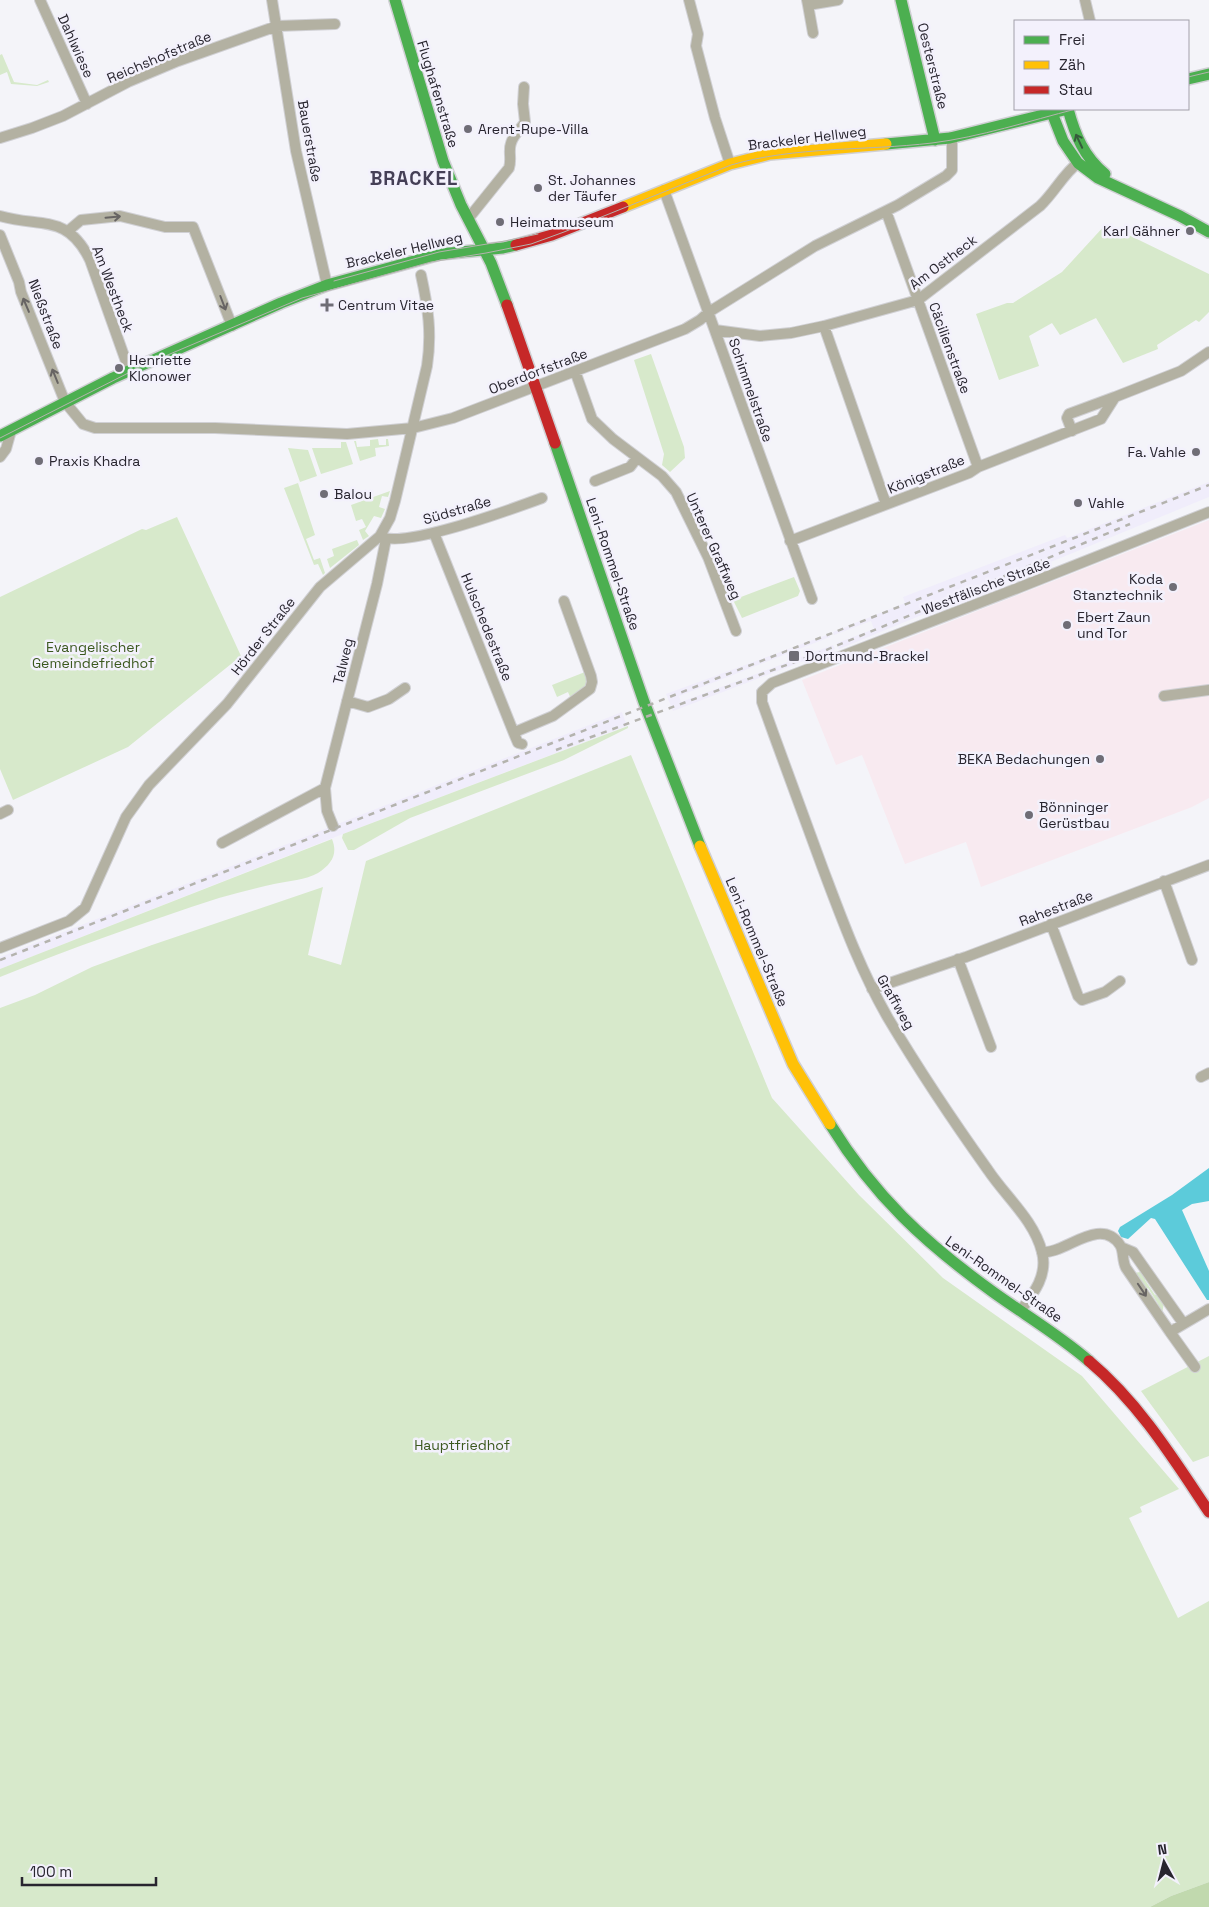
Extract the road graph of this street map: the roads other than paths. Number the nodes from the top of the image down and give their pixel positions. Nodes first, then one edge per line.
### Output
1 (40, 0) edge
2 (272, 0) edge
3 (395, 0) edge
4 (689, 0) edge
5 (838, 0) edge
6 (901, 0) edge
7 (1085, 0) edge
8 (808, 3) edge
9 (1090, 20) edge
10 (335, 24) dead end
11 (277, 26) junction
12 (813, 33) dead end
13 (1209, 74) edge
14 (1189, 79) edge
15 (524, 87) dead end
16 (87, 104) junction
17 (1064, 110) edge
18 (1068, 110) edge
19 (1052, 113) junction
20 (952, 137) junction
21 (0, 138) edge
22 (935, 140) junction
23 (730, 164) junction
24 (1075, 166) junction
25 (664, 190) junction
26 (1127, 192) junction
27 (886, 211) junction
28 (0, 216) edge
29 (468, 218) junction
30 (68, 231) junction
31 (1209, 232) edge
32 (0, 235) edge
33 (484, 249) junction
34 (421, 275) dead end
35 (327, 285) junction
36 (918, 300) junction
37 (709, 312) junction
38 (232, 326) junction
39 (824, 326) junction
40 (715, 330) junction
41 (1209, 352) edge
42 (129, 370) junction
43 (575, 371) junction
44 (536, 386) junction
45 (1115, 397) junction
46 (66, 402) junction
47 (413, 428) junction
48 (11, 431) junction
49 (1072, 431) junction
50 (0, 436) edge
51 (0, 457) edge
52 (638, 458) junction
53 (978, 467) junction
54 (595, 481) dead end
55 (542, 498) dead end
56 (886, 504) junction
57 (1209, 512) edge
58 (434, 532) junction
59 (383, 537) junction
60 (790, 541) junction
61 (812, 599) dead end
62 (564, 601) dead end
63 (736, 630) dead end
64 (772, 683) joint
65 (405, 688) dead end
66 (1209, 690) edge
67 (1164, 696) dead end
68 (347, 701) junction
69 (514, 732) junction
70 (522, 744) dead end
71 (325, 788) junction
72 (333, 826) dead end
73 (222, 843) dead end
74 (1209, 864) edge
75 (1164, 881) junction
76 (1051, 924) junction
77 (0, 948) edge
78 (958, 959) junction
79 (1192, 960) dead end
80 (1120, 980) dead end
81 (872, 988) junction
82 (991, 1047) dead end
83 (1121, 1247) junction
84 (1042, 1253) junction
85 (1209, 1309) edge
86 (1021, 1310) junction
87 (1183, 1323) junction
88 (1170, 1332) junction
89 (1195, 1367) dead end
90 (1209, 1512) edge

1 - 16 street, Dahlwiese
2 - 11 street, Bauerstraße
3 - 29 main road, Flughafenstraße
4 - 23 street
5 - 8 street
6 - 22 main road, Oesterstraße
7 - 9 street
8 - 12 street
10 - 11 street, Reichshofstraße
11 - 16 street, Reichshofstraße
11 - 35 street, Bauerstraße
13 - 14 main road
15 - 29 street
16 - 21 street, Reichshofstraße
17 - 19 main road, Brackeler Hellweg
26 -> 18 main road
19 - 20 main road, Brackeler Hellweg
19 - 24 main road
20 - 22 main road, Brackeler Hellweg
20 - 27 street, Oberdorfstraße
22 - 23 main road, Brackeler Hellweg
23 - 25 main road, Brackeler Hellweg
24 - 26 main road
24 - 36 street, Am Ostheck
25 - 33 main road, Brackeler Hellweg
25 - 37 street, Schimmelstraße
26 - 31 main road
27 - 36 street, Cäcilienstraße
27 - 37 street, Oberdorfstraße
28 - 30 street, Am Westheck
29 - 33 main road, Flughafenstraße
30 -> 38 street
30 - 42 street, Am Westheck
46 -> 32 street, Nießstraße
33 - 35 main road, Brackeler Hellweg
33 - 44 main road, Leni-Rommel-Straße
34 - 47 street, Hörder Straße
35 - 38 main road, Brackeler Hellweg
36 - 39 street, Am Ostheck
36 - 53 street, Cäcilienstraße
37 - 40 street, Schimmelstraße
37 - 43 street, Oberdorfstraße
38 - 42 main road, Brackeler Hellweg
39 - 40 street, Am Ostheck
39 - 56 street
40 - 60 street, Schimmelstraße
41 - 45 street
42 - 46 main road, Brackeler Hellweg
43 - 44 street, Oberdorfstraße
43 - 52 street, Unterer Graffweg
44 - 47 street, Oberdorfstraße
44 - 86 main road, Leni-Rommel-Straße
45 - 49 street, Königstraße
45 - 49 street
46 - 47 street, Oberdorfstraße
46 - 48 main road, Brackeler Hellweg
47 - 59 street, Hörder Straße
48 - 50 main road, Brackeler Hellweg
48 - 51 street
49 - 53 street, Königstraße
52 - 54 street
52 - 63 street, Unterer Graffweg
53 - 56 street, Königstraße
55 - 58 street, Südstraße
56 - 60 street, Königstraße
57 - 64 street, Westfälische Straße
58 - 59 street, Südstraße
58 - 69 street, Hulschedestraße
59 - 68 street, Talweg
59 - 77 street, Hörder Straße
60 - 61 street, Schimmelstraße
62 - 69 street
64 - 81 street, Graffweg
65 - 68 street
66 - 67 street
68 - 71 street, Talweg
69 - 70 street, Hulschedestraße
71 - 72 street, Talweg
71 - 73 street
74 - 75 street, Rahestraße
75 - 76 street, Rahestraße
75 - 79 street
76 - 78 street, Rahestraße
76 - 80 street
78 - 81 street, Rahestraße
78 - 82 street
81 - 84 street, Graffweg
83 - 84 street
83 - 87 street
83 -> 88 street
84 - 86 street, Graffweg
85 - 87 street
86 - 90 main road, Leni-Rommel-Straße
87 - 88 street
88 - 89 street

